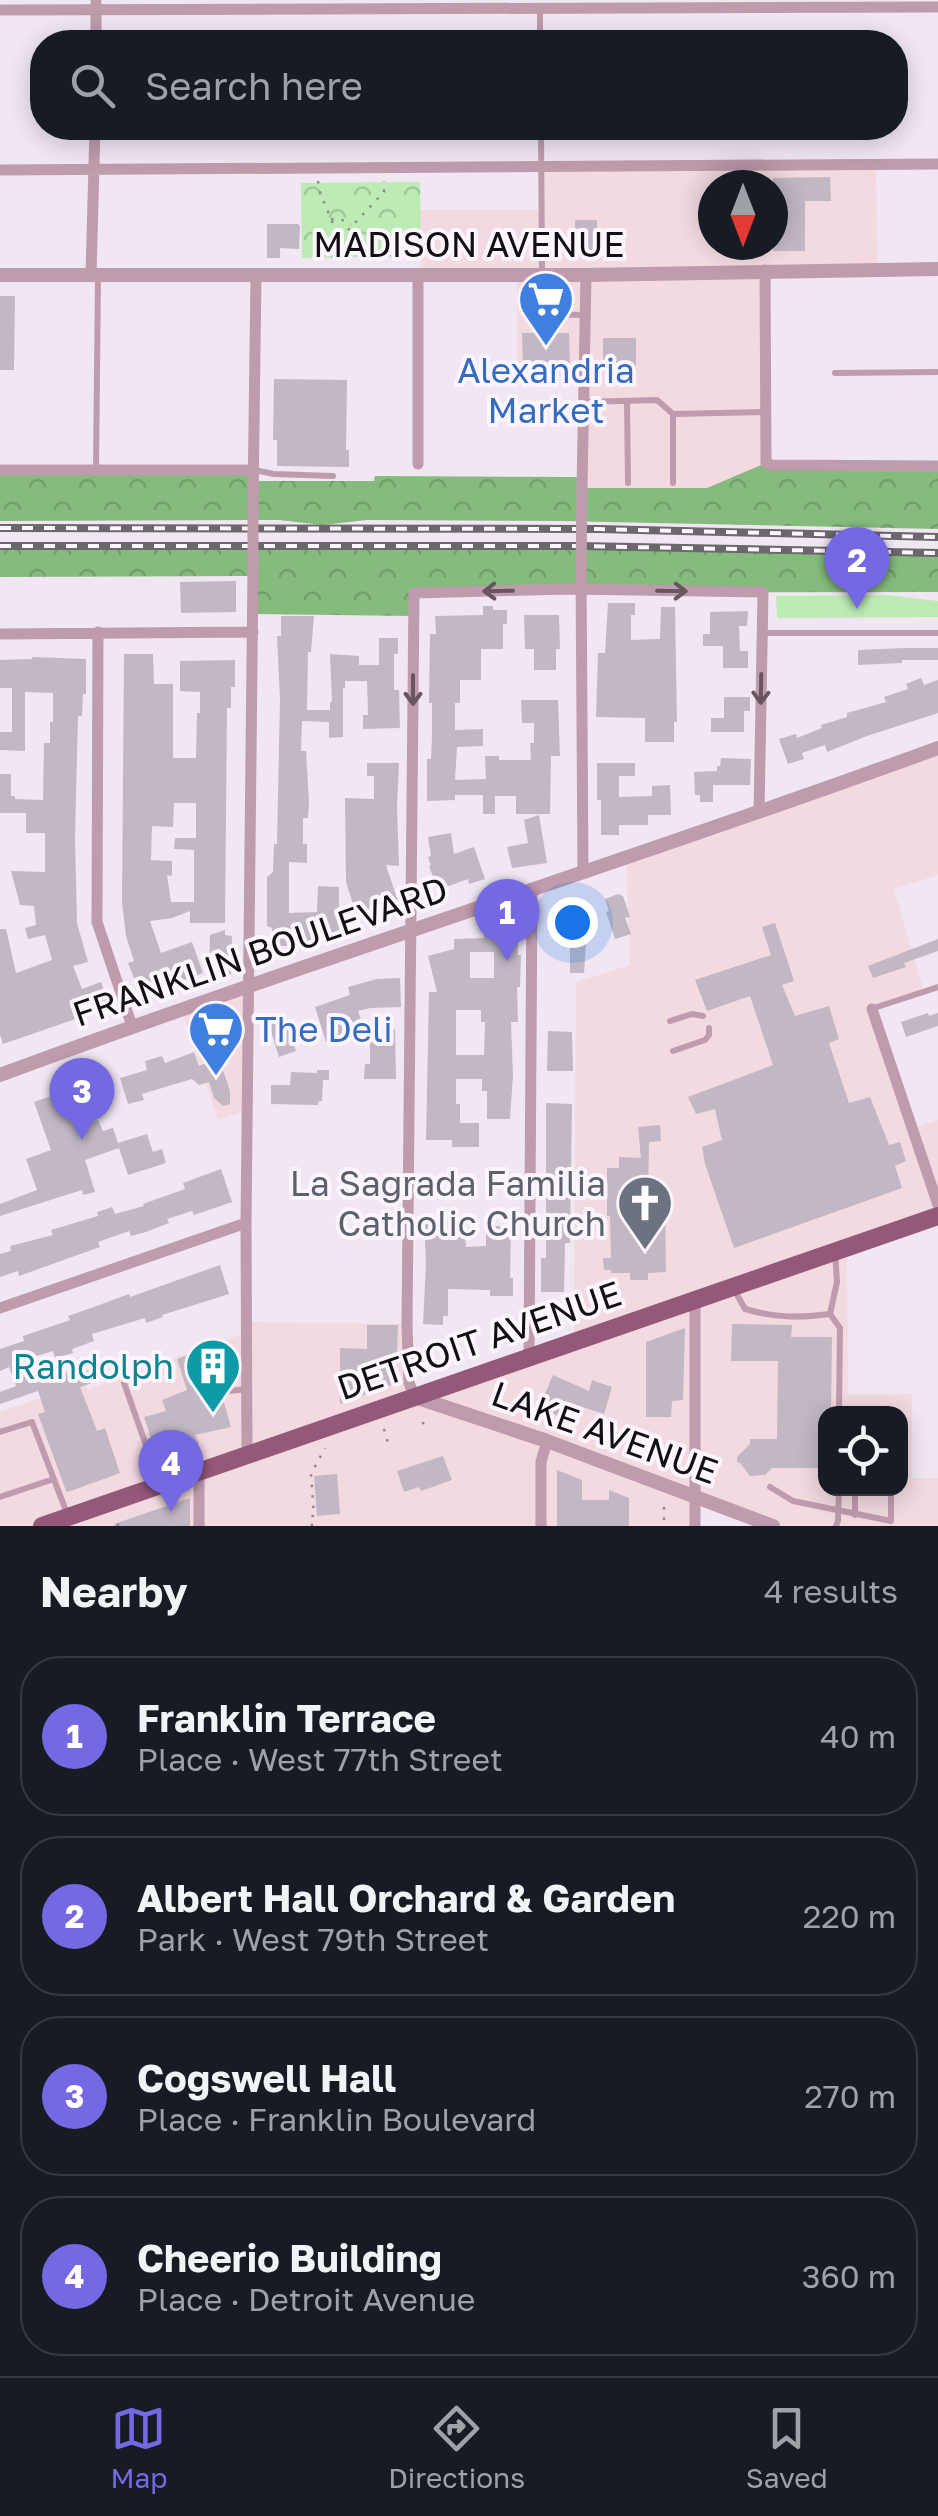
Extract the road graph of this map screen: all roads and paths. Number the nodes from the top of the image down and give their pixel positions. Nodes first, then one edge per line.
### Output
1 (96, 4) edge
2 (538, 5) edge
3 (938, 7) edge
4 (0, 10) edge
5 (96, 30) edge
6 (539, 30) edge
7 (95, 140) edge
8 (541, 140) edge
9 (938, 164) edge
10 (541, 167) junction
11 (0, 170) edge
12 (94, 170) junction
13 (384, 179) dead end
14 (318, 180) dead end
15 (331, 219) junction
16 (352, 226) junction
17 (336, 243) junction
18 (336, 258) dead end
19 (938, 269) edge
20 (765, 270) junction
21 (538, 273) junction
22 (0, 274) edge
23 (95, 274) junction
24 (256, 274) junction
25 (418, 274) junction
26 (586, 274) junction
27 (585, 315) junction
28 (835, 372) dead end
29 (938, 372) edge
30 (628, 401) junction
31 (584, 402) junction
32 (765, 412) junction
33 (674, 414) junction
34 (418, 464) dead end
35 (938, 466) edge
36 (0, 470) edge
37 (96, 470) junction
38 (253, 470) junction
39 (333, 476) dead end
40 (628, 484) dead end
41 (674, 484) dead end
42 (582, 590) junction
43 (98, 632) junction
44 (253, 632) junction
45 (762, 633) junction
46 (938, 633) edge
47 (0, 634) edge
48 (938, 748) edge
49 (759, 813) junction
50 (583, 870) junction
51 (532, 889) junction
52 (412, 930) junction
53 (250, 985) junction
54 (938, 987) edge
55 (872, 1009) joint
56 (704, 1016) dead end
57 (670, 1021) dead end
58 (132, 1026) junction
59 (709, 1028) dead end
60 (673, 1051) dead end
61 (0, 1075) edge
62 (938, 1205) edge
63 (938, 1216) edge
64 (246, 1223) junction
65 (835, 1251) junction
66 (732, 1286) junction
67 (695, 1298) junction
68 (0, 1308) edge
69 (830, 1314) junction
70 (529, 1357) junction
71 (207, 1360) dead end
72 (124, 1384) dead end
73 (247, 1389) junction
74 (415, 1397) junction
75 (839, 1406) edge
76 (423, 1422) dead end
77 (384, 1429) dead end
78 (424, 1431) dead end
79 (0, 1432) edge
80 (546, 1442) junction
81 (388, 1443) dead end
82 (325, 1448) dead end
83 (247, 1456) junction
84 (199, 1473) junction
85 (54, 1478) junction
86 (160, 1486) junction
87 (770, 1487) dead end
88 (695, 1496) junction
89 (839, 1496) edge
90 (855, 1496) edge
91 (891, 1496) edge
92 (0, 1497) edge
93 (664, 1507) dead end
94 (838, 1510) junction
95 (855, 1514) junction
96 (75, 1519) edge
97 (118, 1519) dead end
98 (42, 1526) edge
99 (118, 1526) edge
100 (199, 1526) edge
101 (312, 1526) edge
102 (541, 1526) edge
103 (664, 1526) edge
104 (695, 1526) edge
105 (773, 1526) edge
106 (836, 1526) edge

1 - 2 street
1 - 4 street
1 - 5 street
2 - 3 street
2 - 6 lane
7 - 12 street
8 - 10 lane
9 - 10 street
10 - 12 street
10 - 21 lane
11 - 12 street
12 - 23 street
13 - 16 path
14 - 15 path
15 - 16 path
15 - 17 path
16 - 17 path
17 - 18 path
19 - 20 street, MADISON AVENUE
20 - 26 street, MADISON AVENUE
20 - 32 street
21 - 25 street, MADISON AVENUE
21 - 26 street, MADISON AVENUE
21 - 27 lane
22 - 23 street, MADISON AVENUE
23 - 24 street, MADISON AVENUE
23 - 37 lane
24 - 25 street, MADISON AVENUE
24 - 38 street
25 - 34 street
26 - 27 street
27 - 31 street
28 - 29 lane
30 - 31 lane
30 - 33 lane
30 - 40 lane
31 - 42 street, bridge
32 - 33 lane
32 - 35 street
33 - 41 lane
36 - 37 street
37 - 38 street
38 - 39 lane
38 - 44 street, bridge
42 -> 45 street
42 - 50 street
42 -> 52 street
43 - 44 street
43 - 47 street
43 - 58 street
44 - 53 street
45 - 46 lane
45 -> 49 street
48 - 49 street, FRANKLIN BOULEVARD
49 - 50 street, FRANKLIN BOULEVARD
50 - 51 street, FRANKLIN BOULEVARD
51 - 52 street, FRANKLIN BOULEVARD
51 - 70 street
52 - 53 street, FRANKLIN BOULEVARD
52 - 74 street
53 - 58 street, FRANKLIN BOULEVARD
53 - 64 street
54 - 55 lane
55 - 62 street
56 - 57 lane
58 - 61 street, FRANKLIN BOULEVARD
59 - 60 lane
63 - 65 main road, DETROIT AVENUE
64 - 68 street
64 - 73 street
65 - 66 main road, DETROIT AVENUE
65 - 69 lane
66 - 67 main road, DETROIT AVENUE
66 - 69 lane
67 - 70 main road, DETROIT AVENUE
67 - 88 street
69 - 75 lane
70 - 74 main road, DETROIT AVENUE
71 - 73 lane
72 - 86 lane
73 - 83 street
74 - 80 street, LAKE AVENUE
74 - 83 main road, DETROIT AVENUE
76 - 78 path
77 - 81 path
79 - 85 lane
80 - 88 street, LAKE AVENUE
80 - 102 street
82 - 101 path
83 - 84 main road, DETROIT AVENUE
84 - 86 main road, DETROIT AVENUE
84 - 100 street
85 - 92 lane
85 - 96 lane
86 - 96 main road, DETROIT AVENUE
87 - 94 lane
88 - 104 street
88 - 105 street, LAKE AVENUE
89 - 94 lane
90 - 95 lane
91 - 95 lane
93 - 103 path
94 - 95 lane
94 - 106 lane
96 - 98 main road, DETROIT AVENUE
97 - 99 path

